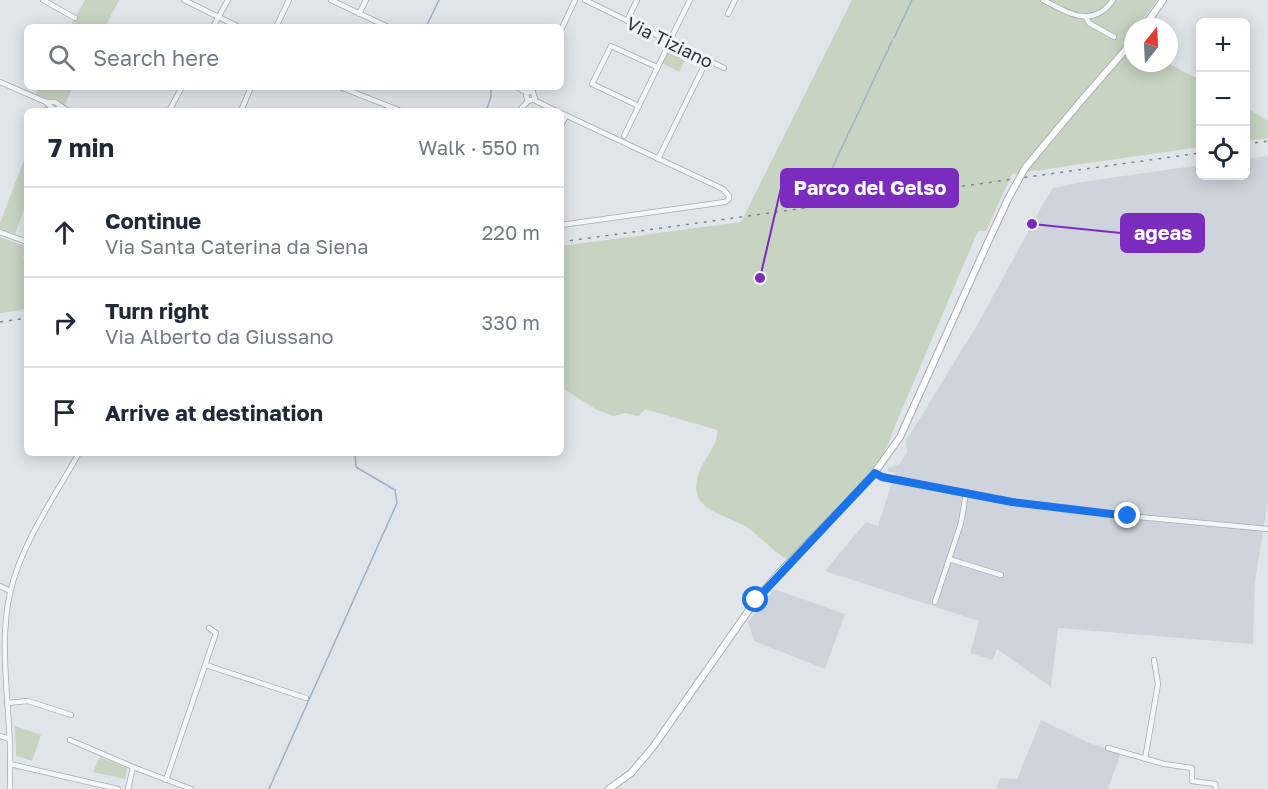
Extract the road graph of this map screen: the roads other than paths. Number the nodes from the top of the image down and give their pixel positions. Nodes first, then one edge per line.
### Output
1 (43, 0) edge
2 (184, 0) edge
3 (228, 0) edge
4 (289, 0) edge
5 (331, 0) edge
6 (366, 0) edge
7 (575, 0) edge
8 (585, 0) edge
9 (637, 0) edge
10 (690, 0) edge
11 (735, 0) edge
12 (1043, 0) edge
13 (1113, 0) edge
14 (1163, 0) edge
15 (359, 14) junction
16 (728, 14) dead end
17 (1086, 16) junction
18 (219, 17) junction
19 (75, 18) dead end
20 (1150, 18) edge
21 (627, 21) junction
22 (215, 24) edge
23 (233, 24) edge
24 (277, 24) edge
25 (381, 24) edge
26 (564, 24) edge
27 (1114, 37) dead end
28 (669, 42) junction
29 (1124, 51) edge
30 (707, 60) junction
31 (657, 68) junction
32 (724, 68) dead end
33 (0, 82) edge
34 (180, 90) edge
35 (250, 90) edge
36 (348, 90) edge
37 (532, 91) edge
38 (531, 100) junction
39 (639, 106) junction
40 (53, 108) edge
41 (171, 108) edge
42 (242, 108) edge
43 (393, 108) edge
44 (522, 108) edge
45 (549, 108) edge
46 (564, 114) edge
47 (624, 136) dead end
48 (658, 159) junction
49 (564, 225) edge
50 (0, 232) edge
51 (24, 241) edge
52 (77, 456) edge
53 (875, 473) junction
54 (966, 493) junction
55 (1268, 529) edge
56 (949, 559) junction
57 (1001, 575) dead end
58 (0, 586) edge
59 (10, 591) junction
60 (935, 602) dead end
61 (209, 628) dead end
62 (1154, 660) dead end
63 (206, 665) junction
64 (306, 699) dead end
65 (7, 703) junction
66 (71, 715) dead end
67 (0, 736) edge
68 (9, 739) junction
69 (70, 740) dead end
70 (1108, 748) dead end
71 (1145, 759) junction
72 (10, 764) junction
73 (133, 767) junction
74 (166, 780) junction
75 (10, 789) edge
76 (118, 789) edge
77 (128, 789) edge
78 (190, 789) edge
79 (609, 789) edge
80 (1215, 789) edge

1 - 19 street
2 - 18 street
3 - 18 street
4 - 24 street
5 - 15 street
6 - 15 street
7 - 26 street
8 - 21 street, Via Tiziano
9 - 21 street
10 - 28 street
11 - 16 street
12 - 17 street
13 - 17 street
14 - 20 street
15 - 25 street
17 - 27 street
18 - 22 street
18 - 23 street
21 - 28 street, Via Tiziano
28 - 30 street, Via Tiziano
28 - 31 street
29 - 53 street, bridge
30 - 32 street, Via Tiziano
30 - 48 street
31 - 39 street
31 - 39 street
33 - 40 street
34 - 41 street
35 - 42 street
36 - 43 street
37 - 38 street
37 - 38 street
38 - 44 street
38 - 45 street
39 - 47 street
46 - 48 street
48 - 49 street
50 - 51 street
52 - 59 street
53 - 54 street
53 - 79 street
54 - 55 street
54 - 56 street
56 - 57 street
56 - 60 street
58 - 59 street
59 - 65 street
61 - 63 street
62 - 71 street
63 - 64 street
63 - 74 street
65 - 66 street
65 - 68 street
67 - 68 street
68 - 72 street
69 - 73 street
70 - 71 street
71 - 80 street
72 - 75 street
72 - 76 street
73 - 74 street
73 - 77 street
74 - 78 street

